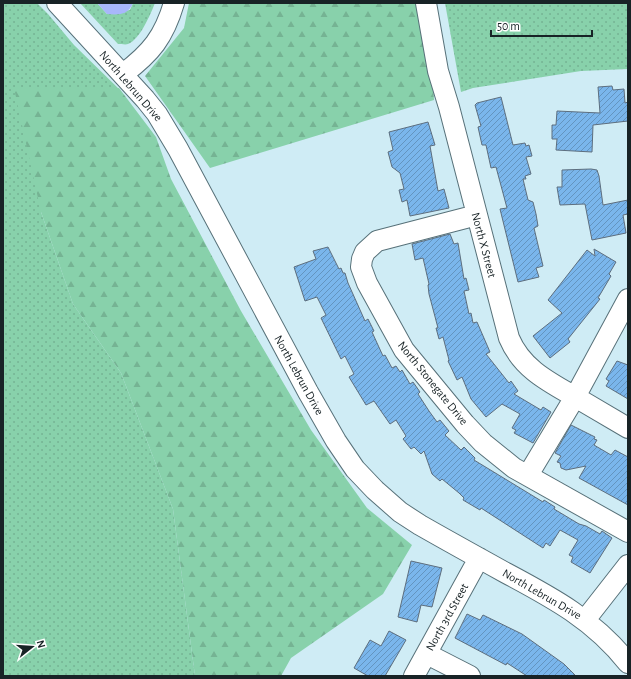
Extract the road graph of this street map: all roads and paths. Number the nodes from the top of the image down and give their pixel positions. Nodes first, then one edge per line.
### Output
1 (57, 3) edge
2 (174, 3) edge
3 (426, 3) edge
4 (123, 74) junction
5 (477, 215) junction
6 (628, 299) edge
7 (575, 397) junction
8 (628, 428) edge
9 (528, 475) junction
10 (628, 532) edge
11 (479, 558) junction
12 (628, 565) edge
13 (585, 620) junction
14 (427, 654) junction
15 (628, 663) edge
16 (414, 676) edge
17 (470, 676) edge

1 - 4 street, North Lebrun Drive
2 - 4 street
3 - 5 street, North X Street
4 - 11 street, North Lebrun Drive
5 - 7 street, North X Street
5 - 9 street, North Stonegate Drive
6 - 7 street
7 - 8 street, North X Street
7 - 9 street
9 - 10 street, North Stonegate Drive
11 - 13 street, North Lebrun Drive
11 - 14 street, North 3rd Street
12 - 13 street
13 - 15 street, North Lebrun Drive
14 - 16 street, North 3rd Street
14 - 17 street

